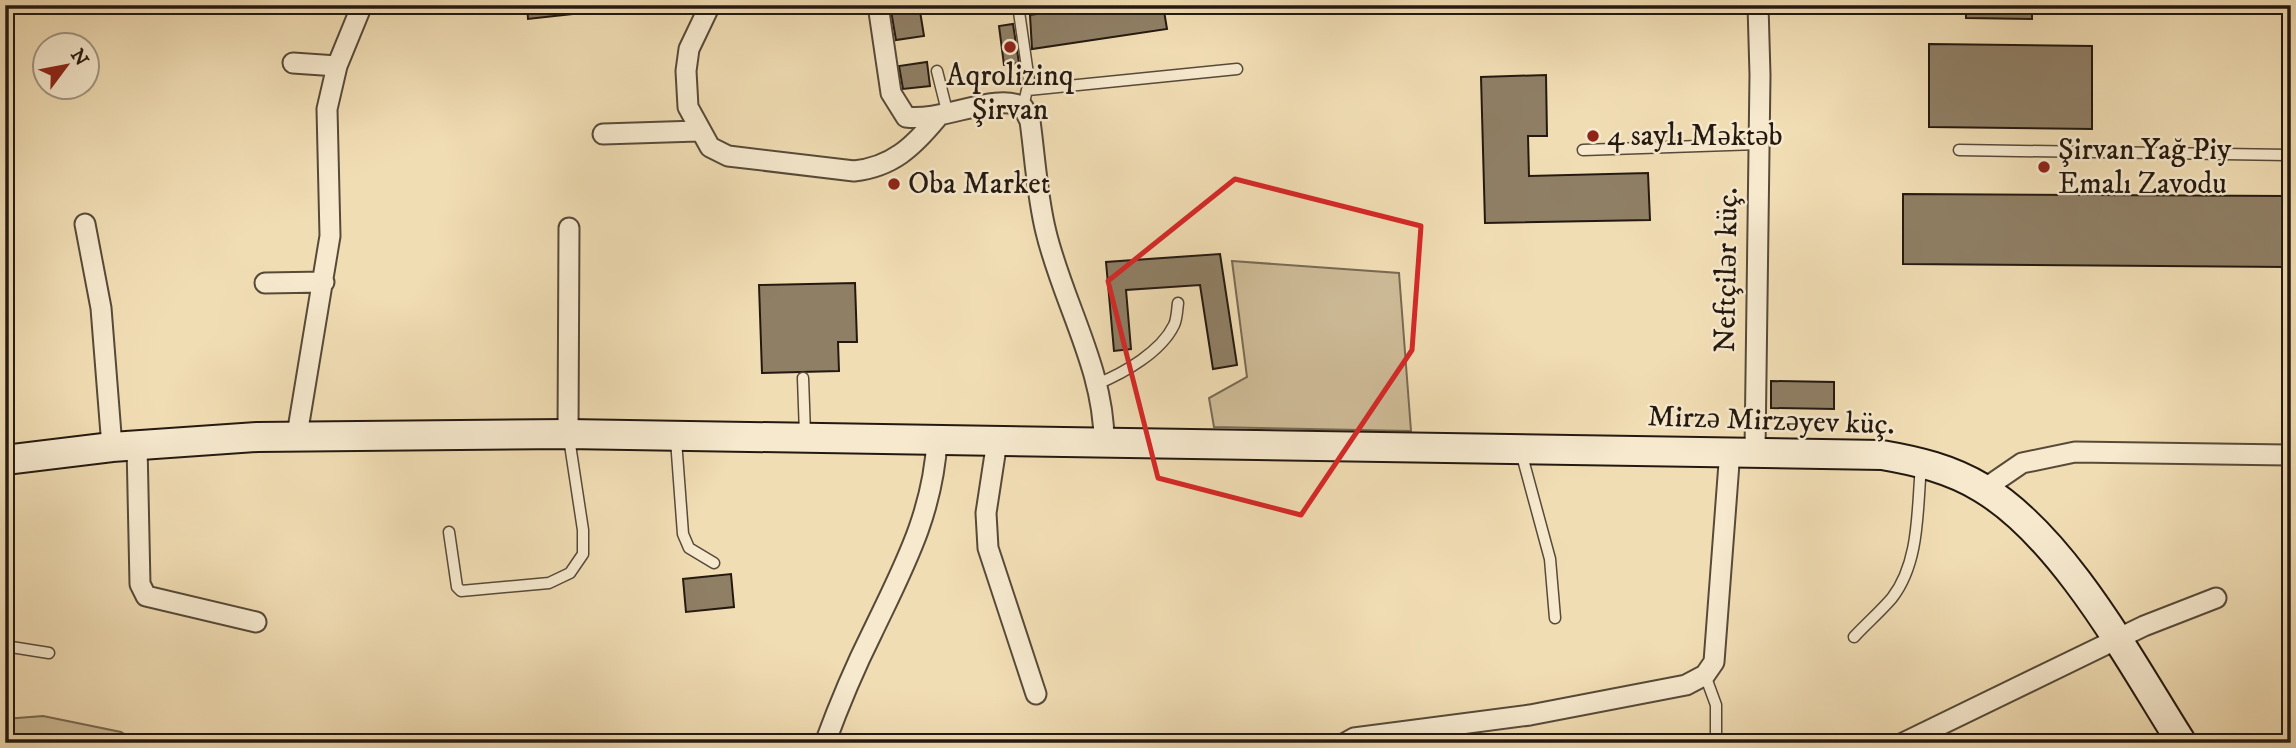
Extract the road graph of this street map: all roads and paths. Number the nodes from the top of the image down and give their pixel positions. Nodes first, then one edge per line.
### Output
1 (362, 5) edge
2 (710, 5) edge
3 (878, 5) edge
4 (1018, 5) edge
5 (1758, 5) edge
6 (293, 63) dead end
7 (337, 66) junction
8 (1237, 69) dead end
9 (937, 71) dead end
10 (1026, 98) junction
11 (943, 117) junction
12 (698, 131) junction
13 (603, 134) dead end
14 (1758, 144) junction
15 (1583, 150) dead end
16 (1959, 150) dead end
17 (2291, 155) edge
18 (85, 224) dead end
19 (569, 228) dead end
20 (324, 282) junction
21 (265, 283) dead end
22 (1178, 303) dead end
23 (803, 378) dead end
24 (1097, 384) junction
25 (568, 434) junction
26 (297, 435) junction
27 (676, 436) junction
28 (806, 438) junction
29 (937, 440) junction
30 (997, 441) junction
31 (1104, 444) junction
32 (125, 446) junction
33 (1520, 448) junction
34 (1742, 450) junction
35 (2291, 455) edge
36 (5, 460) edge
37 (1921, 462) junction
38 (1984, 489) junction
39 (449, 531) dead end
40 (713, 563) dead end
41 (2216, 598) dead end
42 (1555, 618) dead end
43 (256, 622) dead end
44 (1854, 637) dead end
45 (2116, 639) junction
46 (5, 646) edge
47 (49, 653) dead end
48 (1705, 675) junction
49 (1036, 694) dead end
50 (1898, 742) edge
51 (825, 743) edge
52 (1345, 743) edge
53 (1716, 743) edge
54 (2182, 743) edge

1 - 7 street
2 - 12 street
3 - 11 street
4 - 10 lane
5 - 14 street, Neftçilər küç.
6 - 7 street
7 - 20 street
8 - 10 lane
9 - 11 lane
10 - 11 street
10 - 24 street
11 - 12 street
12 - 13 street
14 - 15 lane
14 - 34 street, Neftçilər küç.
16 - 17 lane
18 - 32 street
19 - 25 street
20 - 21 street
20 - 26 street
22 - 24 lane
23 - 28 lane
24 - 31 street
25 - 26 main road, Mirzə Mirzəyev küç.
25 - 27 main road, Mirzə Mirzəyev küç.
25 - 39 lane
26 - 32 main road, Mirzə Mirzəyev küç.
27 - 28 main road, Mirzə Mirzəyev küç.
27 - 40 lane
28 - 29 main road, Mirzə Mirzəyev küç.
29 - 30 main road, Mirzə Mirzəyev küç.
29 - 51 street
30 - 31 main road, Mirzə Mirzəyev küç.
30 - 49 street
31 - 33 main road, Mirzə Mirzəyev küç.
32 - 36 main road, Mirzə Mirzəyev küç.
32 - 43 street
33 - 34 main road, Mirzə Mirzəyev küç.
33 - 42 lane
34 - 37 main road, Mirzə Mirzəyev küç.
34 - 48 street, Neftçilər küç.
35 - 38 street
37 - 38 main road, Mirzə Mirzəyev küç.
37 - 44 lane
38 - 45 main road, Mirzə Mirzəyev küç.
41 - 45 street
45 - 50 street
45 - 54 main road, Mirzə Mirzəyev küç.
46 - 47 lane
48 - 52 street
48 - 53 lane

